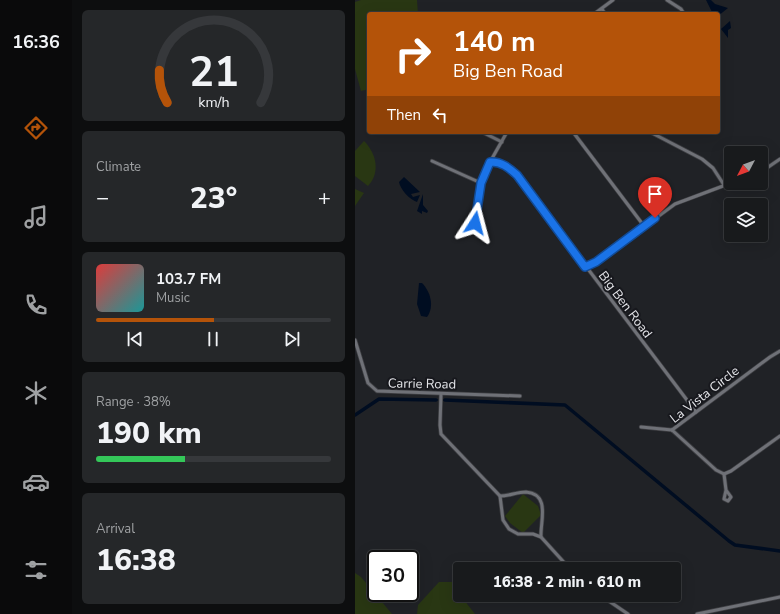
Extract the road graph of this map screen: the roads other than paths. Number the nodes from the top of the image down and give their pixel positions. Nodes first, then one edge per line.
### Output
1 (613, 0) edge
2 (667, 0) edge
3 (601, 8) junction
4 (596, 12) edge
5 (604, 12) edge
6 (682, 12) edge
7 (486, 134) edge
8 (506, 134) edge
9 (575, 134) edge
10 (654, 134) edge
11 (502, 142) junction
12 (780, 159) edge
13 (432, 161) dead end
14 (490, 162) junction
15 (768, 167) edge
16 (481, 183) junction
17 (724, 185) joint
18 (475, 223) dead end
19 (644, 226) junction
20 (585, 267) junction
21 (356, 342) edge
22 (780, 351) edge
23 (441, 394) junction
24 (520, 396) dead end
25 (696, 412) junction
26 (641, 427) dead end
27 (672, 430) junction
28 (780, 436) edge
29 (724, 474) junction
30 (726, 490) dead end
31 (500, 496) junction
32 (541, 537) junction
33 (564, 562) edge
34 (780, 597) edge
35 (610, 602) edge
36 (628, 614) edge
37 (697, 614) edge

1 - 3 street
2 - 6 street
3 - 4 street
3 - 5 street
7 - 11 street
8 - 11 street
9 - 19 street
10 - 17 street
11 - 14 street
12 - 15 street
13 - 16 street
14 - 16 street
14 - 20 street, Big Ben Road
16 - 18 street
17 - 19 street
19 - 20 street
20 - 25 street, Big Ben Road
21 - 23 street, Carrie Road
22 - 25 street, La Vista Circle
23 - 24 street, Carrie Road
23 - 31 street
25 - 27 street, La Vista Circle
26 - 27 street
27 - 29 street, La Vista Circle
28 - 29 street
29 - 30 street
31 - 32 street
31 - 32 street
32 - 33 street
34 - 37 street
35 - 36 street

